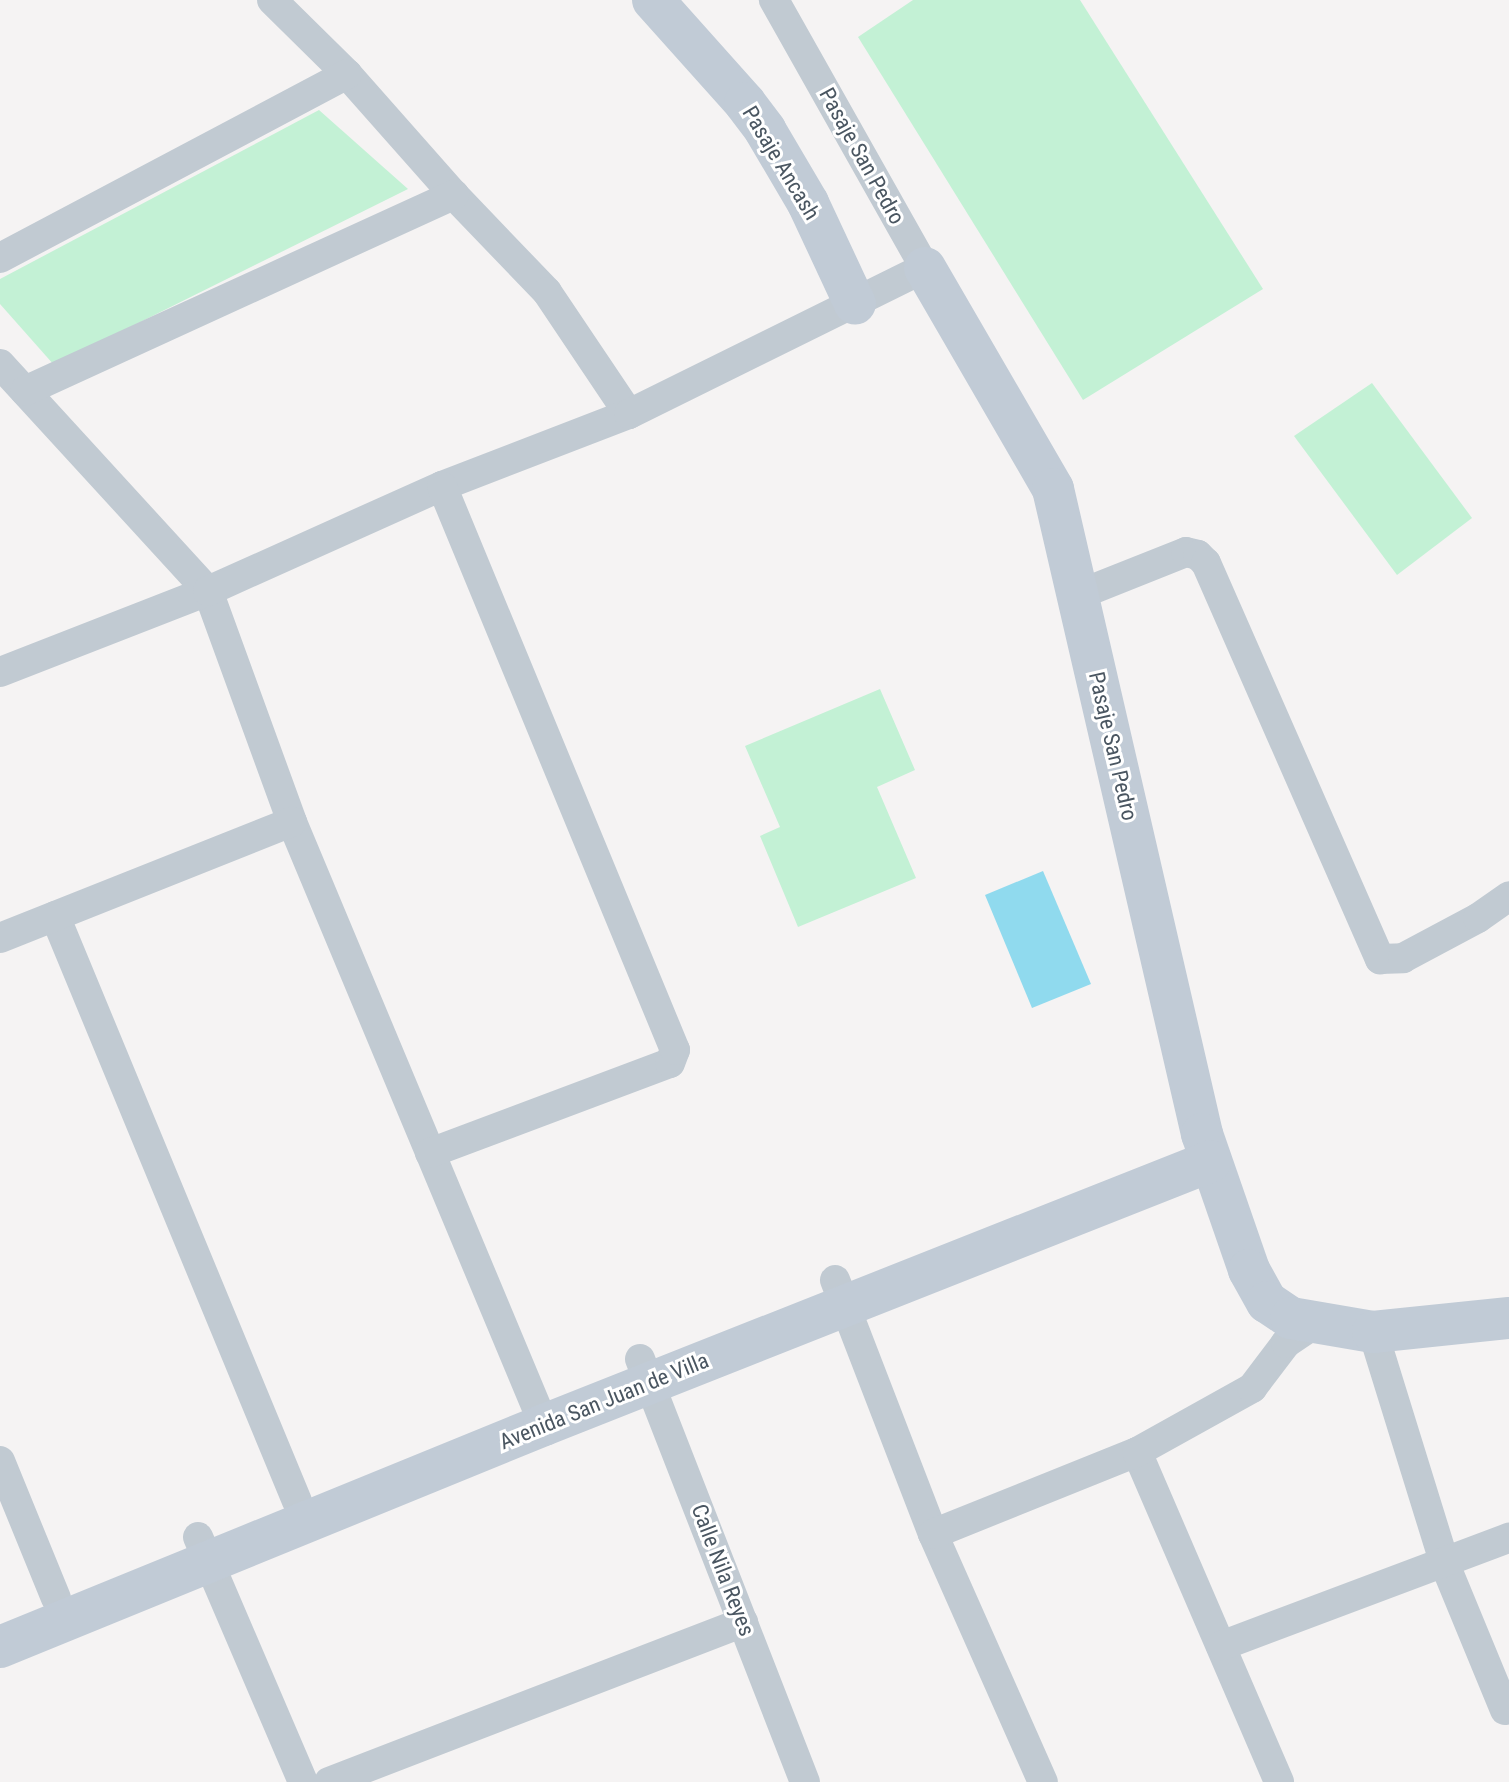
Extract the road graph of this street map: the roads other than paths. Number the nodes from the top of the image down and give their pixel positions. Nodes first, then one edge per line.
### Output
1 (272, 0) edge
2 (653, 0) edge
3 (774, 0) edge
4 (347, 74) junction
5 (454, 195) junction
6 (0, 258) edge
7 (925, 268) junction
8 (855, 304) junction
9 (0, 364) edge
10 (25, 391) junction
11 (629, 414) junction
12 (442, 486) junction
13 (208, 591) junction
14 (1078, 595) junction
15 (0, 672) edge
16 (292, 822) junction
17 (1509, 896) edge
18 (55, 916) junction
19 (3, 928) edge
20 (1206, 1147) junction
21 (430, 1153) junction
22 (840, 1293) junction
23 (1509, 1318) edge
24 (1314, 1324) junction
25 (1373, 1332) junction
26 (644, 1371) junction
27 (540, 1414) junction
28 (1137, 1452) junction
29 (0, 1461) edge
30 (297, 1501) junction
31 (933, 1534) junction
32 (1509, 1538) edge
33 (204, 1550) junction
34 (1444, 1562) junction
35 (56, 1598) junction
36 (0, 1622) edge
37 (743, 1622) junction
38 (1221, 1646) junction
39 (0, 1647) edge
40 (1505, 1710) dead end
41 (303, 1782) edge
42 (329, 1782) edge
43 (805, 1782) edge
44 (1043, 1782) edge
45 (1279, 1782) edge

1 - 4 street
2 - 8 street, Pasaje Ancash
3 - 7 street, Pasaje San Pedro
4 - 5 street
4 - 6 street
5 - 10 street
5 - 11 street
7 - 8 street
7 - 14 street, Pasaje San Pedro
8 - 11 street
9 - 10 street
10 - 13 street
11 - 12 street
12 - 13 street
12 - 21 street
13 - 15 street
13 - 16 street
14 - 17 street
14 - 20 street, Pasaje San Pedro
16 - 18 street
16 - 21 street
18 - 19 street
18 - 30 street
20 - 22 street, Avenida San Juan de Villa
20 - 24 street, Pasaje San Pedro
21 - 27 street
22 - 26 street, Avenida San Juan de Villa
22 - 31 street
23 - 25 street, Pasaje San Pedro
24 - 25 street, Pasaje San Pedro
24 - 28 street
25 - 34 street
26 - 27 street, Avenida San Juan de Villa
26 - 37 street, Calle Nila Reyes
27 - 30 street, Avenida San Juan de Villa
27 - 33 street, Avenida San Juan de Villa
28 - 31 street
28 - 38 street
29 - 35 street
30 - 33 street, Avenida San Juan de Villa
31 - 44 street
32 - 34 street
33 - 35 street, Avenida San Juan de Villa
33 - 39 street, Avenida San Juan de Villa
33 - 41 street
34 - 38 street
34 - 40 street
35 - 36 street, Avenida San Juan de Villa
37 - 42 street
37 - 43 street, Calle Nila Reyes
38 - 45 street

